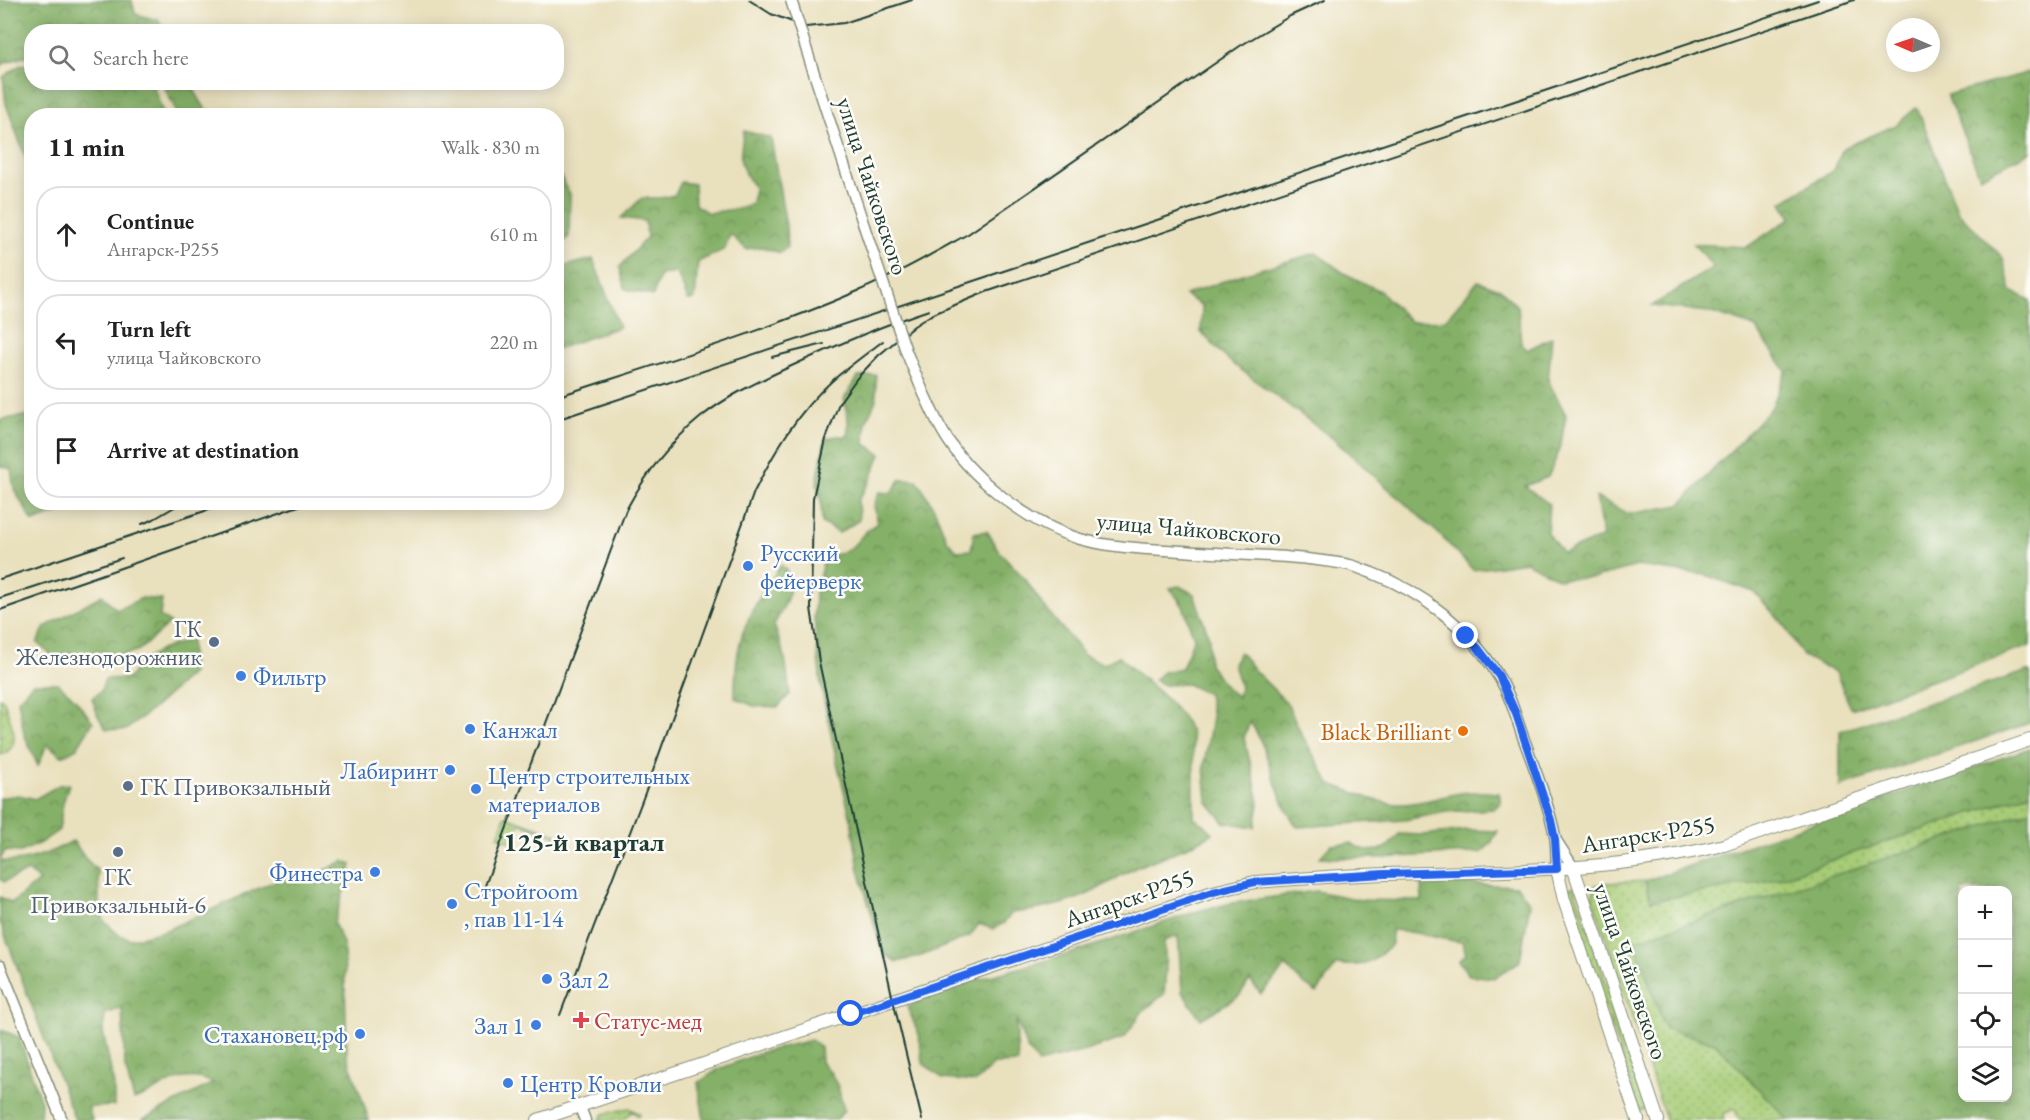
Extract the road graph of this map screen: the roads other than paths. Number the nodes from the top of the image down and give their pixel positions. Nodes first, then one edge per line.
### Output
1 (791, 0) edge
2 (2030, 740) edge
3 (1555, 839) junction
4 (1573, 867) junction
5 (1557, 869) junction
6 (0, 966) edge
7 (580, 1107) junction
8 (62, 1120) edge
9 (538, 1120) edge
10 (585, 1120) edge
11 (1638, 1120) edge
12 (1658, 1120) edge

1 - 3 street, улица Чайковского, bridge
2 - 4 main road, Ангарск-Р255
3 - 4 street, улица Чайковского
3 - 5 street, улица Чайковского
4 - 5 main road, Ангарск-Р255
4 - 12 main road, улица Чайковского
5 - 7 main road, Ангарск-Р255
5 - 11 main road, улица Чайковского
6 - 8 street
7 - 9 main road, Ангарск-Р255
7 - 10 street

